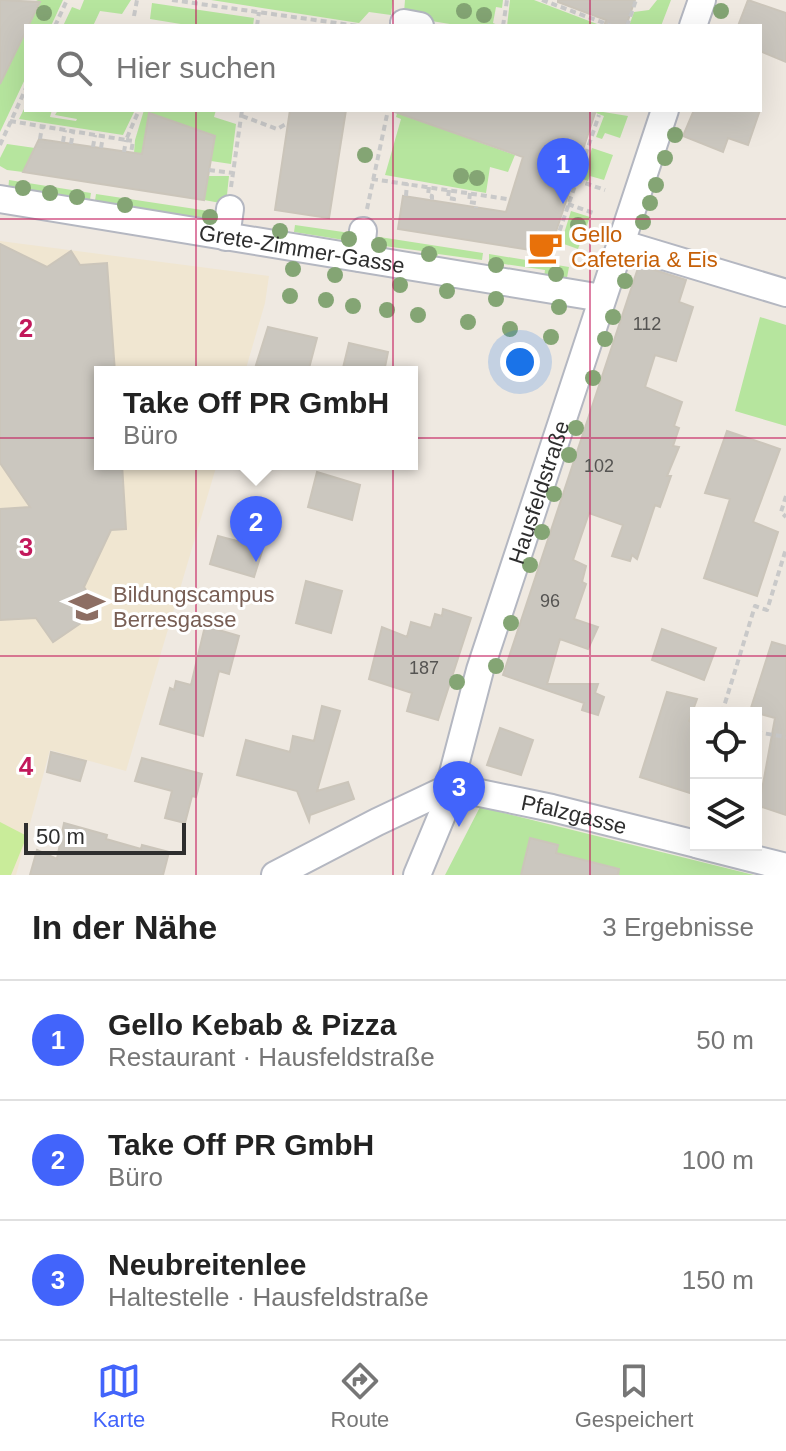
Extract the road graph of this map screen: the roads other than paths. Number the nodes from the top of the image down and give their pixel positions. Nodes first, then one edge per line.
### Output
1 (702, 0) edge
2 (694, 24) edge
3 (664, 112) edge
4 (0, 199) edge
5 (230, 209) road end
6 (363, 231) road end
7 (226, 237) junction
8 (620, 243) junction
9 (360, 258) junction
10 (786, 293) edge
11 (602, 298) junction
12 (451, 787) junction
13 (690, 843) edge
14 (722, 851) edge
15 (786, 867) edge
16 (275, 875) edge
17 (417, 875) edge

1 - 2 street
3 - 8 street, Hausfeldstraße
4 - 7 street, Grete-Zimmer-Gasse
5 - 7 street
6 - 9 street
7 - 9 street, Grete-Zimmer-Gasse
8 - 10 street
8 - 11 street, Hausfeldstraße
9 - 11 street, Grete-Zimmer-Gasse
11 - 12 street, Hausfeldstraße
12 - 13 street, Pfalzgasse
12 - 16 street
12 - 17 street, Hausfeldstraße
14 - 15 street, Pfalzgasse

